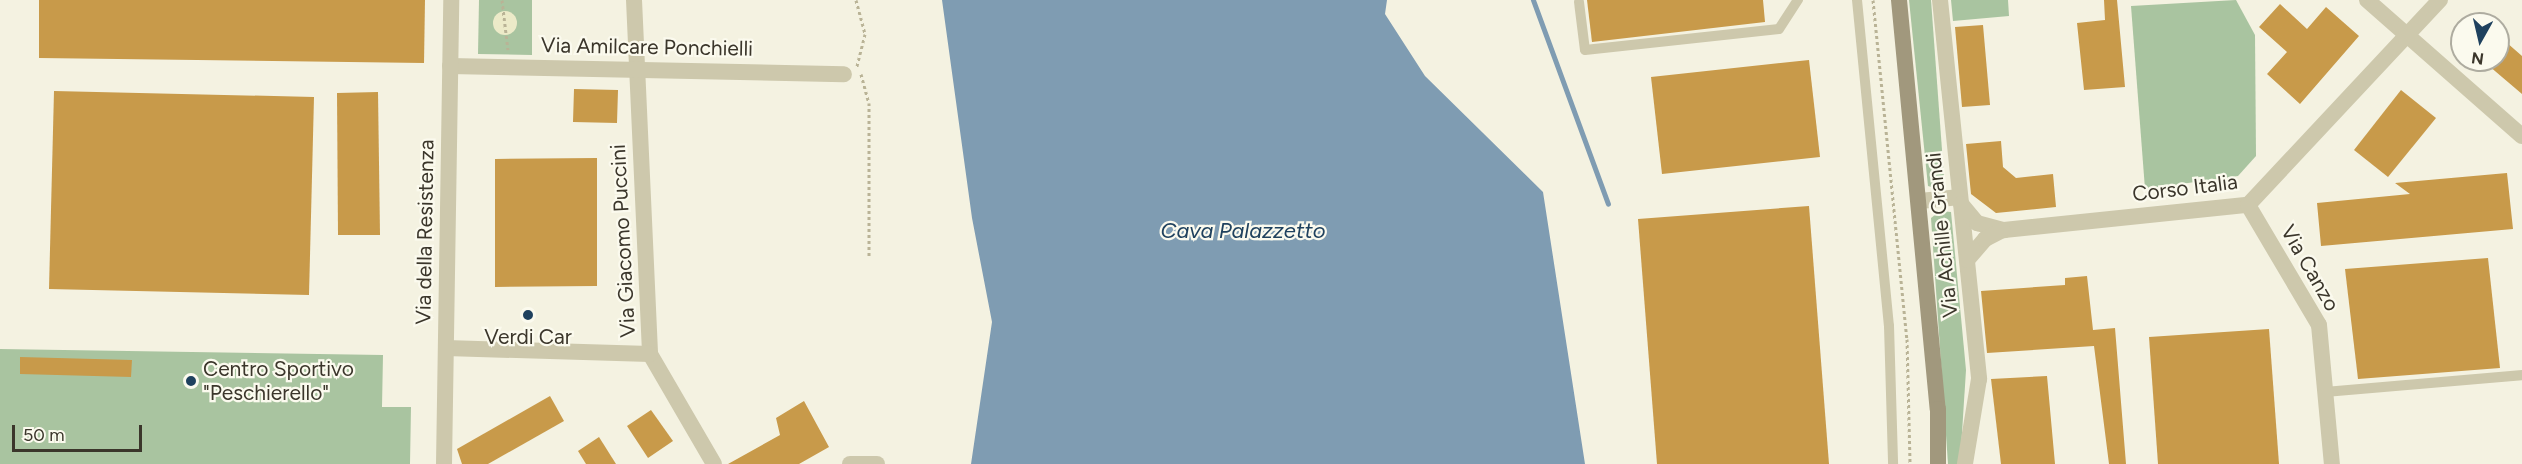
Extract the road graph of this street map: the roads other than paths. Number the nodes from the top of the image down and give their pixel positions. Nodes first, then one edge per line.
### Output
1 (451, 0) edge
2 (634, 0) edge
3 (1798, 0) edge
4 (1857, 0) edge
5 (1899, 0) edge
6 (1940, 0) edge
7 (2367, 0) edge
8 (2440, 0) edge
9 (1580, 2) dead end
10 (2408, 36) junction
11 (450, 66) junction
12 (637, 69) junction
13 (850, 71) road end
14 (2522, 136) edge
15 (1961, 200) junction
16 (1920, 201) junction
17 (2248, 205) junction
18 (2004, 230) junction
19 (1967, 260) junction
20 (446, 348) junction
21 (650, 354) junction
22 (2522, 375) edge
23 (2325, 392) junction
24 (874, 463) edge
25 (444, 464) edge
26 (714, 464) edge
27 (850, 464) edge
28 (1893, 464) edge
29 (1938, 464) edge
30 (1965, 464) edge
31 (2331, 464) edge

1 - 11 street, Via della Resistenza
2 - 12 street, Via Giacomo Puccini
3 - 9 lane
4 - 28 lane
5 - 16 main road, Via Achille Grandi
6 - 15 street, Via Achille Grandi
7 - 10 street
8 - 10 street, Corso Italia
10 - 14 street
10 - 17 street, Corso Italia
11 - 12 street, Via Amilcare Ponchielli
11 - 20 street, Via della Resistenza
12 - 13 street, Via Amilcare Ponchielli
12 - 21 street, Via Giacomo Puccini
15 - 16 street
15 - 18 street, Corso Italia
15 - 19 street, Via Achille Grandi
16 - 29 main road, Via Achille Grandi
17 - 18 street, Corso Italia
17 - 23 street, Via Canzo
18 - 19 street, Corso Italia
19 - 30 street, Via Achille Grandi
20 - 21 street
20 - 25 street, Via della Resistenza
21 - 26 street, Via Giacomo Puccini
22 - 23 lane
23 - 31 street, Via Canzo
24 - 27 street

